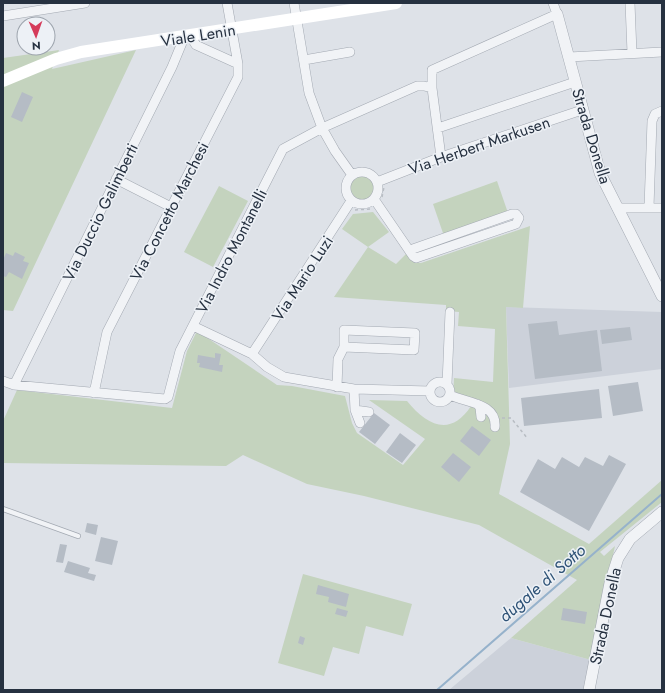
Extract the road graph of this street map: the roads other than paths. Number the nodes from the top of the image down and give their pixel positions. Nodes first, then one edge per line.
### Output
1 (85, 3) edge
2 (227, 3) edge
3 (294, 3) edge
4 (396, 3) edge
5 (553, 3) edge
6 (630, 3) edge
7 (557, 9) edge
8 (3, 16) edge
9 (297, 20) junction
10 (231, 30) junction
11 (187, 37) junction
12 (350, 52) dead end
13 (662, 52) edge
14 (632, 53) junction
15 (568, 57) junction
16 (304, 60) junction
17 (238, 64) junction
18 (431, 73) junction
19 (3, 81) edge
20 (575, 82) junction
21 (418, 86) junction
22 (432, 88) junction
23 (582, 110) junction
24 (662, 111) edge
25 (322, 128) junction
26 (438, 128) junction
27 (441, 157) junction
28 (352, 175) junction
29 (116, 179) junction
30 (377, 182) junction
31 (374, 199) junction
32 (351, 201) junction
33 (662, 205) edge
34 (171, 207) junction
35 (648, 207) junction
36 (617, 208) junction
37 (662, 208) edge
38 (410, 250) junction
39 (662, 296) edge
40 (450, 312) dead end
41 (193, 326) junction
42 (344, 347) junction
43 (252, 354) junction
44 (3, 381) edge
45 (447, 384) junction
46 (14, 385) junction
47 (337, 387) junction
48 (354, 389) junction
49 (430, 391) junction
50 (94, 393) junction
51 (450, 395) junction
52 (476, 404) junction
53 (355, 410) junction
54 (369, 412) dead end
55 (481, 417) dead end
56 (360, 423) dead end
57 (495, 423) road end
58 (3, 509) edge
59 (662, 512) edge
60 (78, 536) dead end
61 (589, 690) edge

1 - 8 street
2 - 10 street, Via Concetto Marchesi
3 - 9 street
4 - 9 main road, Viale Lenin
5 - 7 street
6 - 14 street
7 - 15 street, Strada Donella
7 - 18 street
9 - 10 main road, Viale Lenin
9 - 16 street
10 - 11 main road, Viale Lenin
10 - 17 street, Via Concetto Marchesi
11 - 17 street
11 - 19 main road, Viale Lenin
11 - 29 street, Via Duccio Galimberti
12 - 16 street
13 - 14 street
14 - 15 street
15 - 20 street, Strada Donella
16 - 25 street
17 - 34 street, Via Concetto Marchesi
18 - 21 street
18 - 22 street
20 - 23 street, Strada Donella
20 - 26 street
21 - 22 street
21 - 25 street, Via Indro Montanelli
22 - 26 street
23 - 27 street, Via Herbert Markusen
23 - 36 street, Strada Donella
24 - 35 street
25 - 28 street
25 - 41 street, Via Indro Montanelli
26 - 27 street
27 - 30 street, Via Herbert Markusen
28 - 30 street
28 - 32 street
29 - 34 street
29 - 46 street, Via Duccio Galimberti
30 - 31 street
31 - 32 street
31 - 38 street
32 - 43 street, Via Mario Luzi
33 - 35 street
34 - 50 street, Via Concetto Marchesi
35 - 36 street
35 - 37 street
36 - 39 street, Strada Donella
38 - 38 street
40 - 45 street
41 - 43 street
41 - 50 street, Via Indro Montanelli
42 - 42 street
42 - 47 street
43 - 47 street
44 - 46 street
45 - 49 street
45 - 51 street
46 - 50 street
47 - 48 street
48 - 49 street
48 - 53 street
49 - 51 street
51 - 52 street
52 - 55 street
52 - 57 street
53 - 54 street
53 - 56 street
58 - 60 lane
59 - 61 street, Strada Donella

